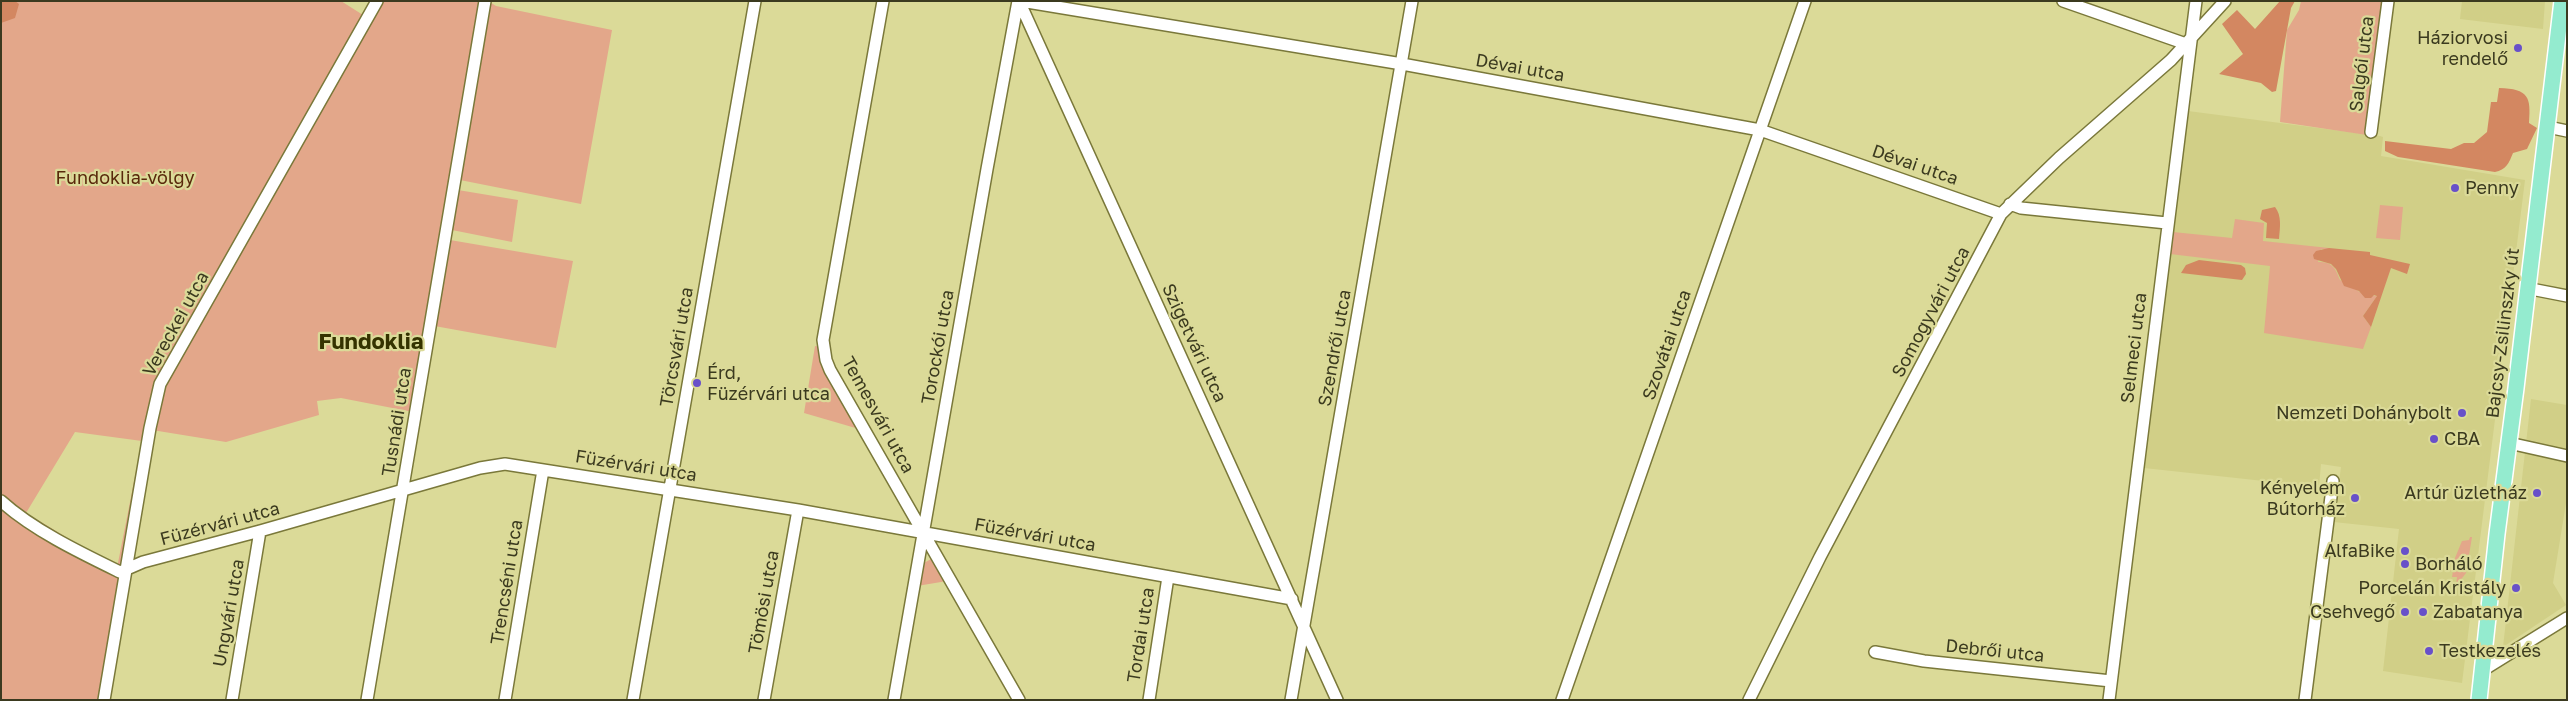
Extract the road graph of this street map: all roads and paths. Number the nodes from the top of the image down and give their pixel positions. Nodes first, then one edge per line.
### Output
1 (377, 1) edge
2 (485, 1) edge
3 (755, 1) edge
4 (883, 1) edge
5 (1019, 1) edge
6 (1412, 1) edge
7 (1805, 1) edge
8 (2063, 1) edge
9 (2196, 1) edge
10 (2225, 1) edge
11 (2388, 1) edge
12 (2562, 1) edge
13 (2189, 42) junction
14 (1402, 64) junction
15 (2548, 127) junction
16 (1760, 130) junction
17 (2567, 131) edge
18 (2371, 132) dead end
19 (2010, 204) junction
20 (2001, 214) junction
21 (2167, 223) junction
22 (2526, 288) junction
23 (2567, 296) edge
24 (2509, 443) junction
25 (2567, 456) edge
26 (543, 470) junction
27 (2333, 481) dead end
28 (669, 488) junction
29 (404, 490) junction
30 (1, 501) edge
31 (798, 510) junction
32 (260, 531) junction
33 (924, 533) junction
34 (126, 571) junction
35 (1168, 576) junction
36 (1292, 599) junction
37 (2567, 618) edge
38 (1304, 624) junction
39 (1875, 652) dead end
40 (2483, 670) junction
41 (2111, 681) junction
42 (104, 700) edge
43 (232, 700) edge
44 (367, 700) edge
45 (505, 700) edge
46 (633, 700) edge
47 (764, 700) edge
48 (894, 700) edge
49 (1019, 700) edge
50 (1149, 700) edge
51 (1291, 700) edge
52 (1337, 700) edge
53 (1562, 700) edge
54 (1749, 700) edge
55 (2109, 700) edge
56 (2305, 700) edge
57 (2479, 700) edge

1 - 34 street, Vereckei utca
2 - 29 street, Tusnádi utca
3 - 28 street, Törcsvári utca
4 - 33 street, Temesvári utca
5 - 14 street, Dévai utca
5 - 33 street, Torockói utca
5 - 36 street, Szigetvári utca
6 - 14 street, Szendrői utca
7 - 16 street, Szovátai utca
8 - 13 street
9 - 13 street, Selmeci utca
10 - 13 street, Somogyvári utca
11 - 18 street, Salgói utca
12 - 15 main road, Bajcsy-Zsilinszky út
13 - 19 street, Somogyvári utca
13 - 21 street, Selmeci utca
14 - 16 street, Dévai utca
14 - 38 street, Szendrői utca
15 - 17 street
15 - 22 main road, Bajcsy-Zsilinszky út
16 - 20 street, Dévai utca
16 - 53 street, Szovátai utca
19 - 20 street, Somogyvári utca
19 - 21 street
20 - 54 street, Somogyvári utca
21 - 41 street, Selmeci utca
22 - 23 street
22 - 24 main road, Bajcsy-Zsilinszky út
24 - 25 street
24 - 40 main road, Bajcsy-Zsilinszky út
26 - 28 street, Füzérvári utca
26 - 29 street, Füzérvári utca
26 - 45 street, Trencséni utca
27 - 56 street
28 - 31 street, Füzérvári utca
28 - 46 street, Törcsvári utca
29 - 32 street, Füzérvári utca
29 - 44 street, Tusnádi utca
30 - 34 street
31 - 33 street, Füzérvári utca
31 - 47 street, Tömösi utca
32 - 34 street, Füzérvári utca
32 - 43 street, Ungvári utca
33 - 35 street, Füzérvári utca
33 - 48 street, Torockói utca
33 - 49 street, Temesvári utca
34 - 42 street, Vereckei utca
35 - 36 street, Füzérvári utca
35 - 50 street, Tordai utca
36 - 38 street, Szigetvári utca
37 - 40 street
38 - 51 street, Szendrői utca
38 - 52 street, Szigetvári utca
39 - 41 street, Debrői utca
40 - 57 main road, Bajcsy-Zsilinszky út
41 - 55 street, Selmeci utca

